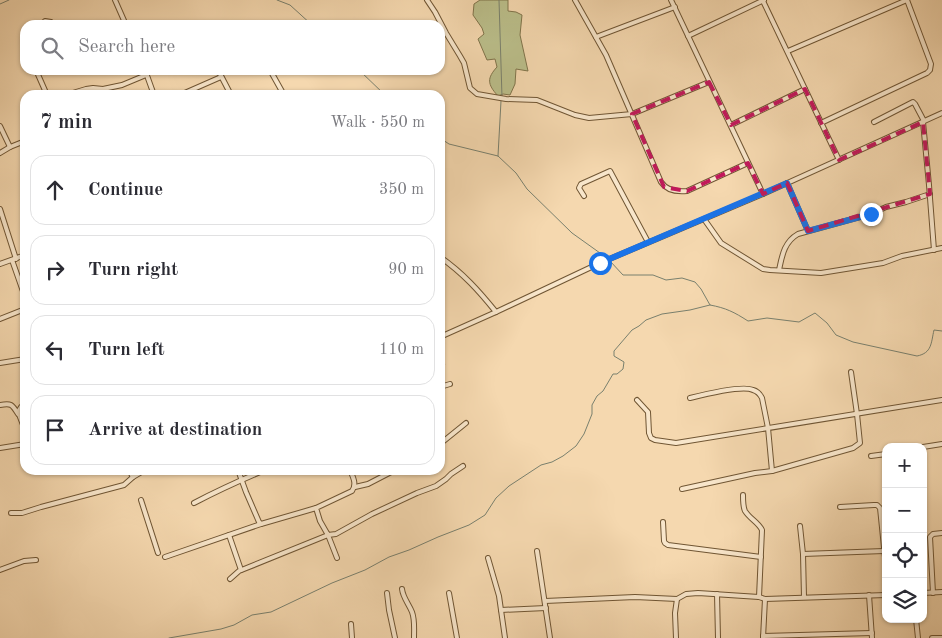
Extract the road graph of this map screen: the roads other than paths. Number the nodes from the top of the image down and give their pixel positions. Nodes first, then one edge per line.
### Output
1 (115, 0) edge
2 (427, 0) edge
3 (575, 0) edge
4 (672, 0) edge
5 (764, 0) edge
6 (907, 0) edge
7 (675, 7) junction
8 (122, 20) edge
9 (439, 20) edge
10 (445, 31) edge
11 (688, 36) junction
12 (596, 37) junction
13 (788, 51) junction
14 (38, 75) edge
15 (273, 75) edge
16 (146, 76) joint
17 (221, 77) joint
18 (709, 82) junction
19 (103, 89) joint
20 (45, 90) edge
21 (83, 90) edge
22 (152, 90) edge
23 (191, 90) edge
24 (228, 90) edge
25 (281, 90) edge
26 (805, 90) junction
27 (942, 113) edge
28 (632, 114) junction
29 (923, 121) junction
30 (874, 122) dead end
31 (821, 123) junction
32 (731, 125) junction
33 (0, 126) edge
34 (20, 143) edge
35 (10, 147) junction
36 (0, 153) edge
37 (839, 160) junction
38 (748, 163) junction
39 (787, 183) junction
40 (763, 194) junction
41 (930, 194) junction
42 (584, 196) dead end
43 (0, 209) edge
44 (704, 219) junction
45 (808, 231) junction
46 (648, 242) junction
47 (942, 248) edge
48 (934, 250) junction
49 (20, 257) edge
50 (14, 259) junction
51 (445, 261) edge
52 (0, 264) edge
53 (779, 270) junction
54 (20, 280) edge
55 (20, 311) edge
56 (496, 312) junction
57 (0, 318) edge
58 (445, 335) edge
59 (20, 360) edge
60 (0, 363) edge
61 (852, 372) dead end
62 (450, 384) dead end
63 (445, 386) edge
64 (690, 398) dead end
65 (637, 400) dead end
66 (942, 400) edge
67 (0, 405) edge
68 (20, 408) edge
69 (858, 414) junction
70 (19, 416) joint
71 (466, 423) dead end
72 (768, 428) junction
73 (445, 440) edge
74 (942, 444) edge
75 (20, 445) edge
76 (927, 446) edge
77 (0, 448) edge
78 (882, 454) edge
79 (870, 456) dead end
80 (463, 466) dead end
81 (772, 471) junction
82 (240, 475) edge
83 (253, 475) edge
84 (351, 475) edge
85 (385, 475) edge
86 (132, 476) edge
87 (241, 480) junction
88 (355, 487) junction
89 (682, 490) dead end
90 (743, 495) dead end
91 (141, 500) dead end
92 (194, 503) dead end
93 (316, 508) junction
94 (840, 508) dead end
95 (11, 513) dead end
96 (663, 522) dead end
97 (261, 524) junction
98 (800, 526) dead end
99 (882, 533) edge
100 (942, 533) edge
101 (229, 535) junction
102 (328, 535) junction
103 (537, 551) dead end
104 (882, 551) edge
105 (158, 553) dead end
106 (803, 554) junction
107 (165, 557) dead end
108 (761, 557) junction
109 (337, 558) dead end
110 (488, 558) dead end
111 (36, 560) dead end
112 (0, 570) edge
113 (241, 570) junction
114 (230, 579) dead end
115 (402, 589) dead end
116 (942, 592) edge
117 (387, 593) dead end
118 (449, 593) dead end
119 (933, 593) junction
120 (717, 594) junction
121 (927, 594) edge
122 (869, 595) junction
123 (882, 595) edge
124 (759, 597) junction
125 (804, 597) junction
126 (765, 598) junction
127 (677, 599) junction
128 (545, 601) junction
129 (546, 608) junction
130 (501, 610) junction
131 (916, 623) edge
132 (351, 624) dead end
133 (872, 633) junction
134 (763, 637) edge
135 (352, 638) edge
136 (395, 638) edge
137 (414, 638) edge
138 (456, 638) edge
139 (505, 638) edge
140 (550, 638) edge
141 (676, 638) edge
142 (718, 638) edge
143 (872, 638) edge
144 (918, 638) edge
145 (932, 638) edge
146 (942, 638) edge

1 - 8 street
2 - 9 street
3 - 12 street
4 - 7 street
5 - 11 street
5 - 13 street
6 - 13 street
6 - 31 street
7 - 11 street
7 - 12 street
10 - 28 street
11 - 18 street
12 - 28 street
13 - 26 street
14 - 20 street
15 - 25 street
16 - 19 street
16 - 22 street
17 - 23 street
17 - 24 street
18 - 28 street
18 - 32 street
19 - 21 street
26 - 31 street
26 - 32 street
27 - 29 street
28 - 38 street
29 - 30 street
29 - 37 street
29 - 41 street
31 - 37 street
32 - 38 street
33 - 35 street
34 - 35 street
35 - 36 street
37 - 39 street
38 - 40 street
39 - 40 street
39 - 45 street
40 - 44 street
41 - 45 street
41 - 48 street
42 - 46 street
43 - 50 street
44 - 46 street
44 - 53 street
45 - 53 street
46 - 56 street
47 - 48 street
48 - 53 street
49 - 50 street
50 - 52 street
50 - 54 street
51 - 56 street
55 - 57 street
56 - 58 street
59 - 60 street
61 - 69 street
62 - 63 street
64 - 72 street
65 - 72 street
66 - 69 street
67 - 70 street
68 - 70 street
69 - 72 street
69 - 81 street
71 - 73 street
72 - 81 street
74 - 76 street
75 - 77 street
78 - 79 street
80 - 102 street
81 - 89 street
82 - 87 street
83 - 87 street
84 - 88 street
85 - 88 street
86 - 95 street
87 - 92 street
87 - 97 street
88 - 93 street
90 - 108 street
91 - 105 street
93 - 97 street
93 - 102 street
94 - 99 street
96 - 108 street
97 - 101 street
98 - 106 street
100 - 119 street
101 - 107 street
101 - 113 street
102 - 109 street
102 - 113 street
103 - 128 street
104 - 106 street
106 - 125 street
108 - 124 street
110 - 130 street
111 - 112 street
113 - 114 street
115 - 137 street
116 - 119 street
117 - 136 street
118 - 138 street
119 - 121 street
120 - 124 street
120 - 127 street
120 - 142 street
122 - 123 street
122 - 125 street
122 - 133 street
124 - 126 street
125 - 126 street
126 - 134 street
127 - 128 street
127 - 141 street
128 - 129 street
129 - 130 street
129 - 140 street
130 - 139 street
131 - 144 street
132 - 135 street
133 - 134 street
133 - 143 street
145 - 146 street

